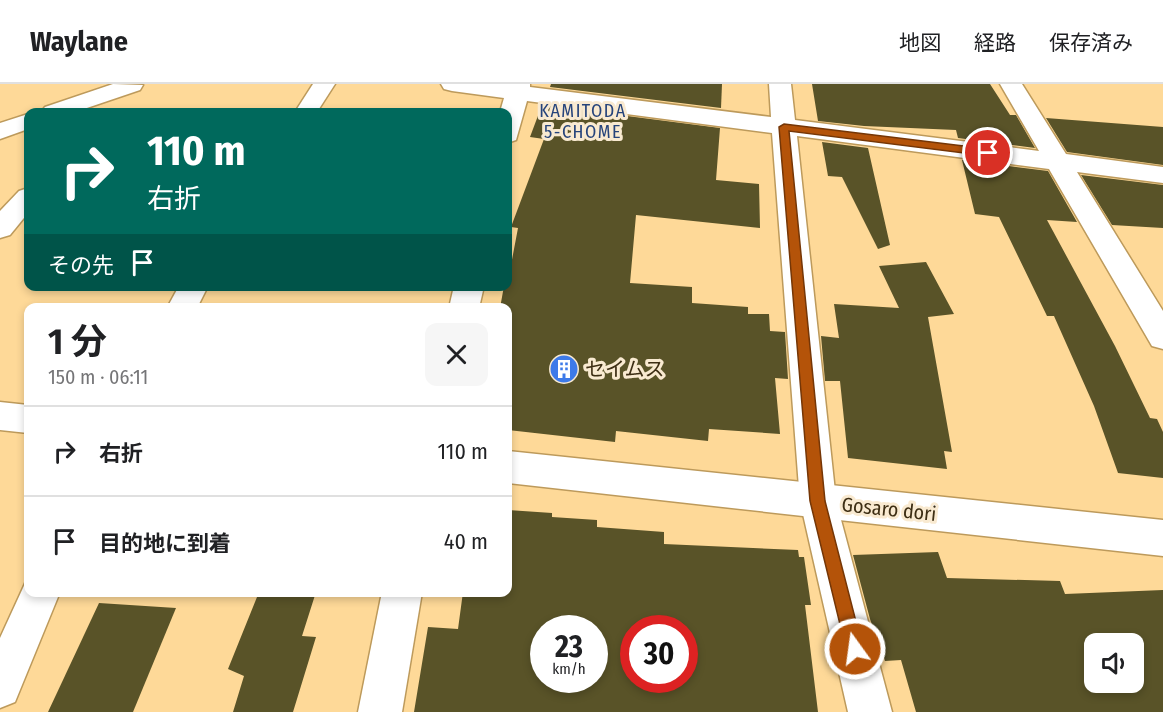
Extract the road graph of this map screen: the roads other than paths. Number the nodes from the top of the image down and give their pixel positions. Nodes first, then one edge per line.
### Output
1 (324, 84) edge
2 (452, 84) edge
3 (780, 84) edge
4 (1011, 84) edge
5 (132, 85) edge
6 (518, 89) edge
7 (65, 108) edge
8 (110, 108) edge
9 (309, 108) edge
10 (512, 114) edge
11 (24, 122) edge
12 (784, 127) junction
13 (0, 131) edge
14 (1056, 161) junction
15 (1163, 175) edge
16 (24, 201) edge
17 (0, 228) edge
18 (1163, 337) edge
19 (0, 416) edge
20 (24, 419) edge
21 (512, 468) edge
22 (818, 501) junction
23 (1163, 538) edge
24 (39, 597) edge
25 (401, 597) edge
26 (0, 687) edge
27 (380, 712) edge
28 (870, 712) edge

1 - 9 street
2 - 6 street
3 - 12 street
4 - 14 street
5 - 7 street
5 - 8 street
6 - 10 street
6 - 12 street
11 - 13 street
12 - 14 street
12 - 22 street
14 - 15 street
14 - 18 street
16 - 17 street
19 - 20 street
21 - 22 street, Gosaro dori
22 - 23 street, Gosaro dori
22 - 28 street
24 - 26 street
25 - 27 street

